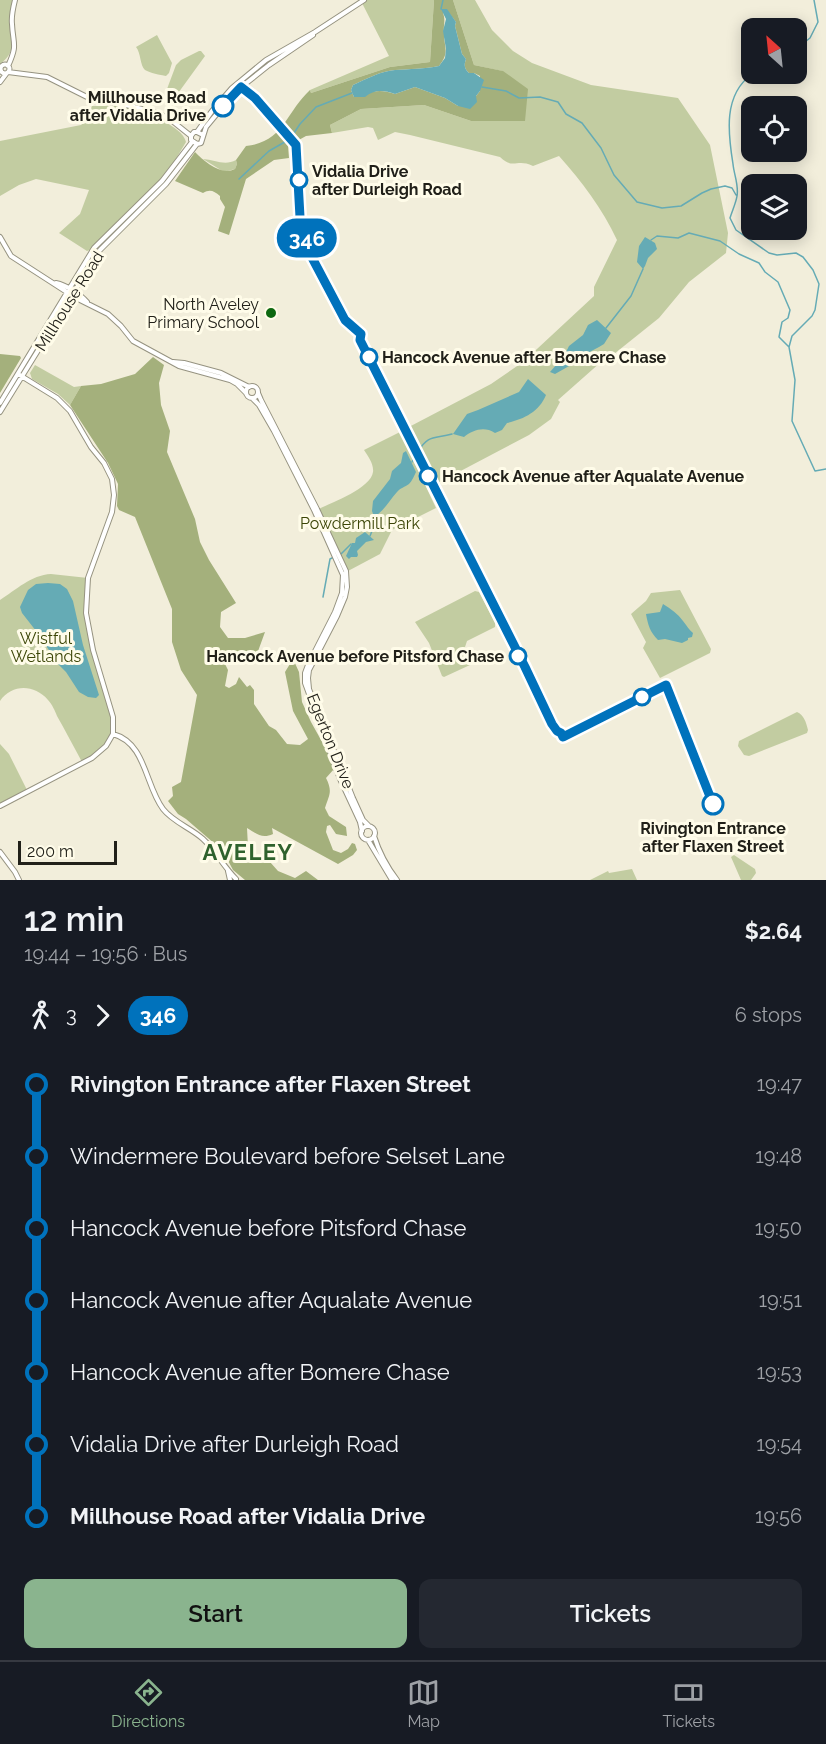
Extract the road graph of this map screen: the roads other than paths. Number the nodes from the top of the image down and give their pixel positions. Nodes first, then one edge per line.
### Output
1 (15, 0) edge
2 (363, 0) edge
3 (315, 32) junction
4 (4, 69) edge
5 (0, 82) edge
6 (194, 133) junction
7 (203, 135) junction
8 (194, 143) junction
9 (0, 237) edge
10 (70, 292) junction
11 (173, 362) junction
12 (20, 375) junction
13 (249, 387) junction
14 (246, 393) junction
15 (258, 393) junction
16 (253, 399) junction
17 (0, 403) edge
18 (0, 412) edge
19 (333, 549) junction
20 (340, 562) junction
21 (113, 734) junction
22 (0, 806) edge
23 (369, 826) junction
24 (362, 831) junction
25 (374, 836) junction
26 (368, 840) junction
27 (0, 852) edge
28 (19, 880) edge
29 (234, 880) edge
30 (392, 880) edge
31 (397, 880) edge

1 - 4 street
2 - 3 street, Millhouse Road
3 - 6 street, Millhouse Road
3 - 7 street, Millhouse Road
4 - 5 street
4 - 6 street
6 - 7 street
6 - 8 street
7 - 8 street, Millhouse Road
8 - 10 street, Millhouse Road
9 - 10 street, Egerton Drive
10 - 11 street, Egerton Drive
10 - 12 street, Millhouse Road
11 - 13 street, Egerton Drive
11 - 14 street, Egerton Drive
12 - 17 street, Millhouse Road
12 - 18 street, Millhouse Road
12 - 21 street
13 - 14 street
13 - 15 street, Egerton Drive
14 - 16 street, Egerton Drive
15 - 16 street
15 - 19 street, Egerton Drive
16 - 19 street, Egerton Drive
19 - 20 street, Egerton Drive
20 - 23 street, Egerton Drive
20 - 24 street, Egerton Drive
21 - 22 street
21 - 29 street
23 - 24 street
23 - 25 street
24 - 26 street
25 - 26 street
25 - 31 street
26 - 30 street
27 - 28 street

